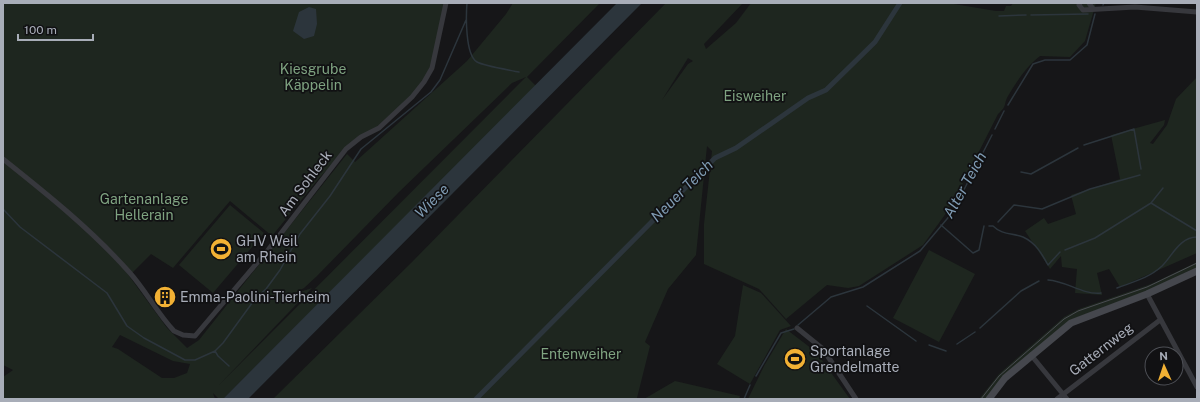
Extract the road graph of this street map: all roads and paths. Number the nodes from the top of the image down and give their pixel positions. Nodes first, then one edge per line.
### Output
1 (446, 3) edge
2 (1080, 3) edge
3 (1089, 3) edge
4 (1093, 9) junction
5 (1197, 12) edge
6 (3, 159) edge
7 (1197, 271) edge
8 (1146, 294) junction
9 (1160, 320) junction
10 (797, 328) dead end
11 (1031, 355) junction
12 (1197, 387) edge
13 (1064, 394) junction
14 (856, 399) edge
15 (989, 399) edge
16 (1057, 399) edge
17 (1067, 399) edge

1 - 6 street, Am Sohleck
2 - 4 street
3 - 4 street
4 - 5 street
7 - 8 main road
8 - 9 street
8 - 11 main road
9 - 12 street
9 - 13 street, Gatternweg
10 - 14 street
11 - 13 street
11 - 15 main road
13 - 16 street, Gatternweg
13 - 17 street

